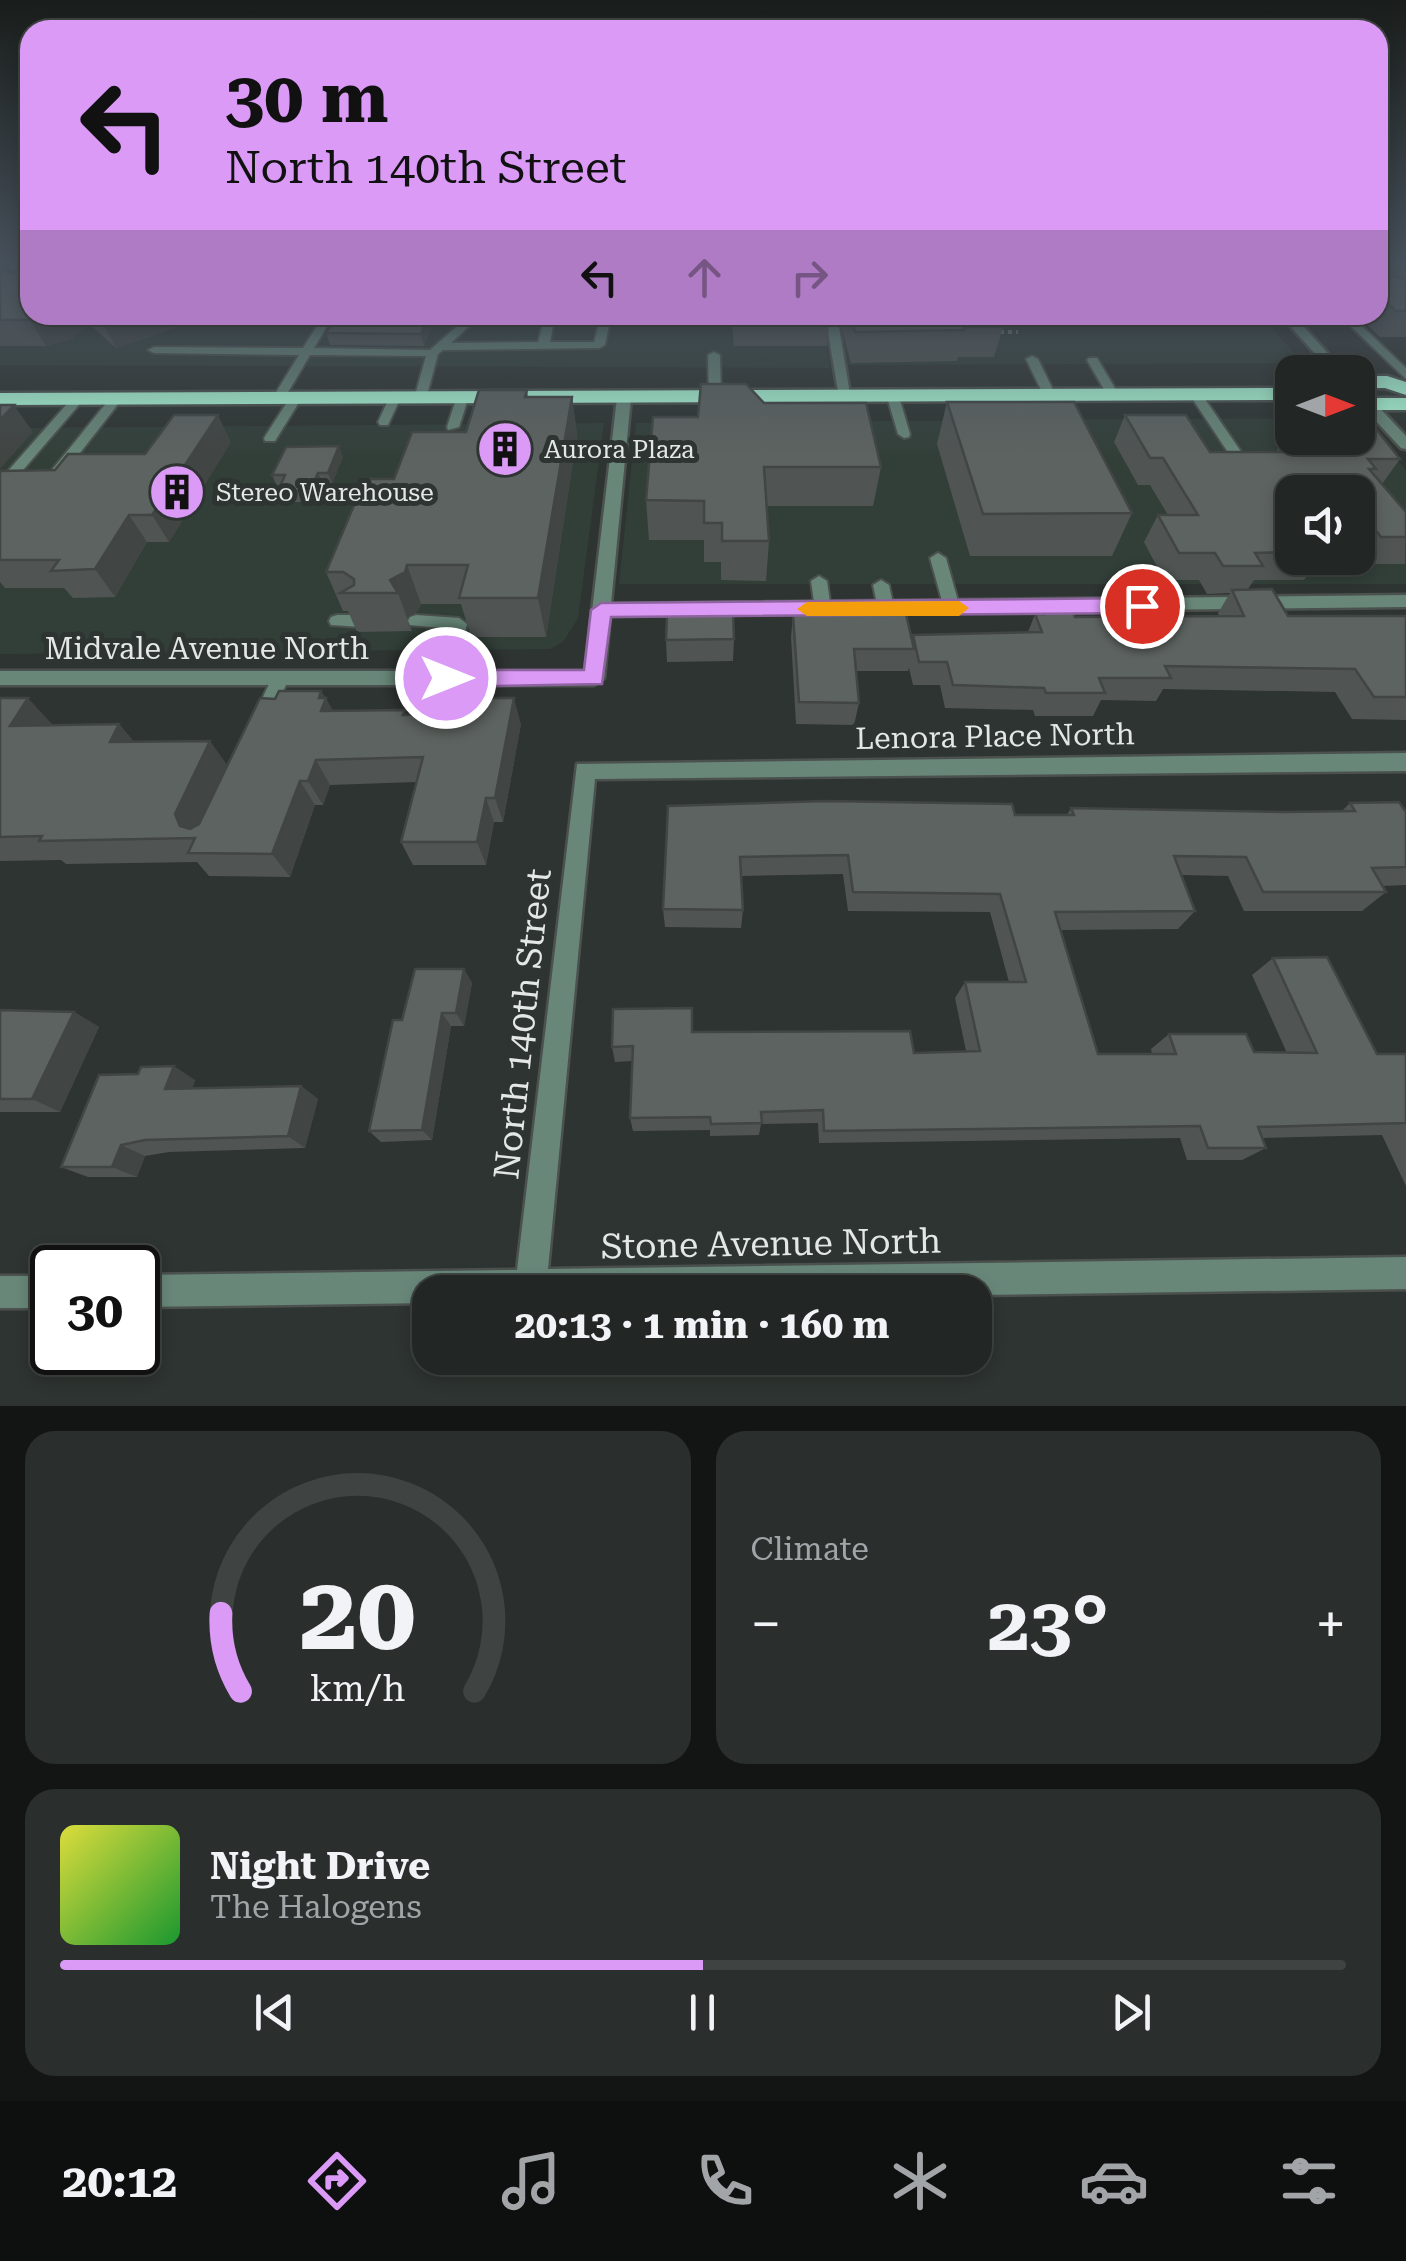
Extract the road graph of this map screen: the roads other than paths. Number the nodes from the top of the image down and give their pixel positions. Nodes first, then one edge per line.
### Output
1 (321, 329) edge
2 (460, 329) edge
3 (547, 329) edge
4 (603, 329) edge
5 (833, 329) edge
6 (1299, 329) edge
7 (1358, 329) edge
8 (1366, 329) edge
9 (1368, 339) junction
10 (543, 348) junction
11 (154, 350) dead end
12 (436, 350) junction
13 (307, 351) junction
14 (714, 355) dead end
15 (1324, 355) edge
16 (1032, 359) dead end
17 (1093, 360) dead end
18 (1406, 375) edge
19 (1375, 382) edge
20 (1406, 389) edge
21 (1275, 394) edge
22 (1113, 395) junction
23 (1196, 395) junction
24 (893, 396) junction
25 (846, 397) junction
26 (394, 398) junction
27 (420, 398) junction
28 (462, 398) junction
29 (624, 398) junction
30 (715, 398) junction
31 (0, 399) edge
32 (78, 399) junction
33 (116, 399) junction
34 (286, 399) junction
35 (1057, 399) junction
36 (1375, 404) edge
37 (1406, 404) edge
38 (1375, 415) edge
39 (384, 422) dead end
40 (453, 427) edge
41 (904, 434) dead end
42 (270, 438) dead end
43 (1406, 444) edge
44 (1248, 470) edge
45 (48, 484) edge
46 (0, 488) edge
47 (938, 558) dead end
48 (819, 581) dead end
49 (881, 584) dead end
50 (1406, 601) edge
51 (952, 608) junction
52 (823, 609) junction
53 (886, 609) junction
54 (601, 610) junction
55 (338, 621) edge
56 (360, 621) edge
57 (416, 621) dead end
58 (0, 678) edge
59 (280, 678) junction
60 (446, 678) junction
61 (256, 732) edge
62 (1406, 762) edge
63 (585, 770) joint
64 (1406, 1273) edge
65 (531, 1275) edge
66 (992, 1279) edge
67 (412, 1287) edge
68 (160, 1290) edge
69 (0, 1292) edge
70 (30, 1292) edge

1 - 13 lane
2 - 12 lane
3 - 10 lane
4 - 10 lane
5 - 25 street
6 - 15 street
7 - 9 lane
8 - 9 lane
9 - 18 lane
10 - 12 lane
11 - 13 lane
12 - 13 lane
12 - 27 lane
13 - 34 lane
14 - 30 lane
16 - 35 lane
17 - 22 lane
19 - 20 highway
21 - 23 highway
22 - 23 highway
22 - 35 highway
23 - 44 lane
24 - 25 highway
24 - 35 highway
24 - 41 lane
25 - 30 highway
26 - 27 highway
26 - 34 highway
26 - 39 lane
27 - 28 highway
28 - 29 highway
28 - 40 lane
29 - 30 highway
29 - 54 street
31 - 32 highway
32 - 33 highway
32 - 46 lane
33 - 34 highway
33 - 45 lane
34 - 42 lane
36 - 37 highway
38 - 43 street
47 - 51 lane
48 - 52 lane
49 - 53 lane
50 - 51 street
51 - 53 street
52 - 53 street
52 - 54 street
54 - 60 street, Midvale Avenue North
55 - 56 lane
57 - 60 lane
58 - 59 street, Midvale Avenue North
59 - 60 street, Midvale Avenue North
59 - 61 lane
62 - 63 street, Lenora Place North
63 - 65 street, North 140th Street
64 - 66 street, Stone Avenue North
67 - 68 street, Stone Avenue North
69 - 70 street

